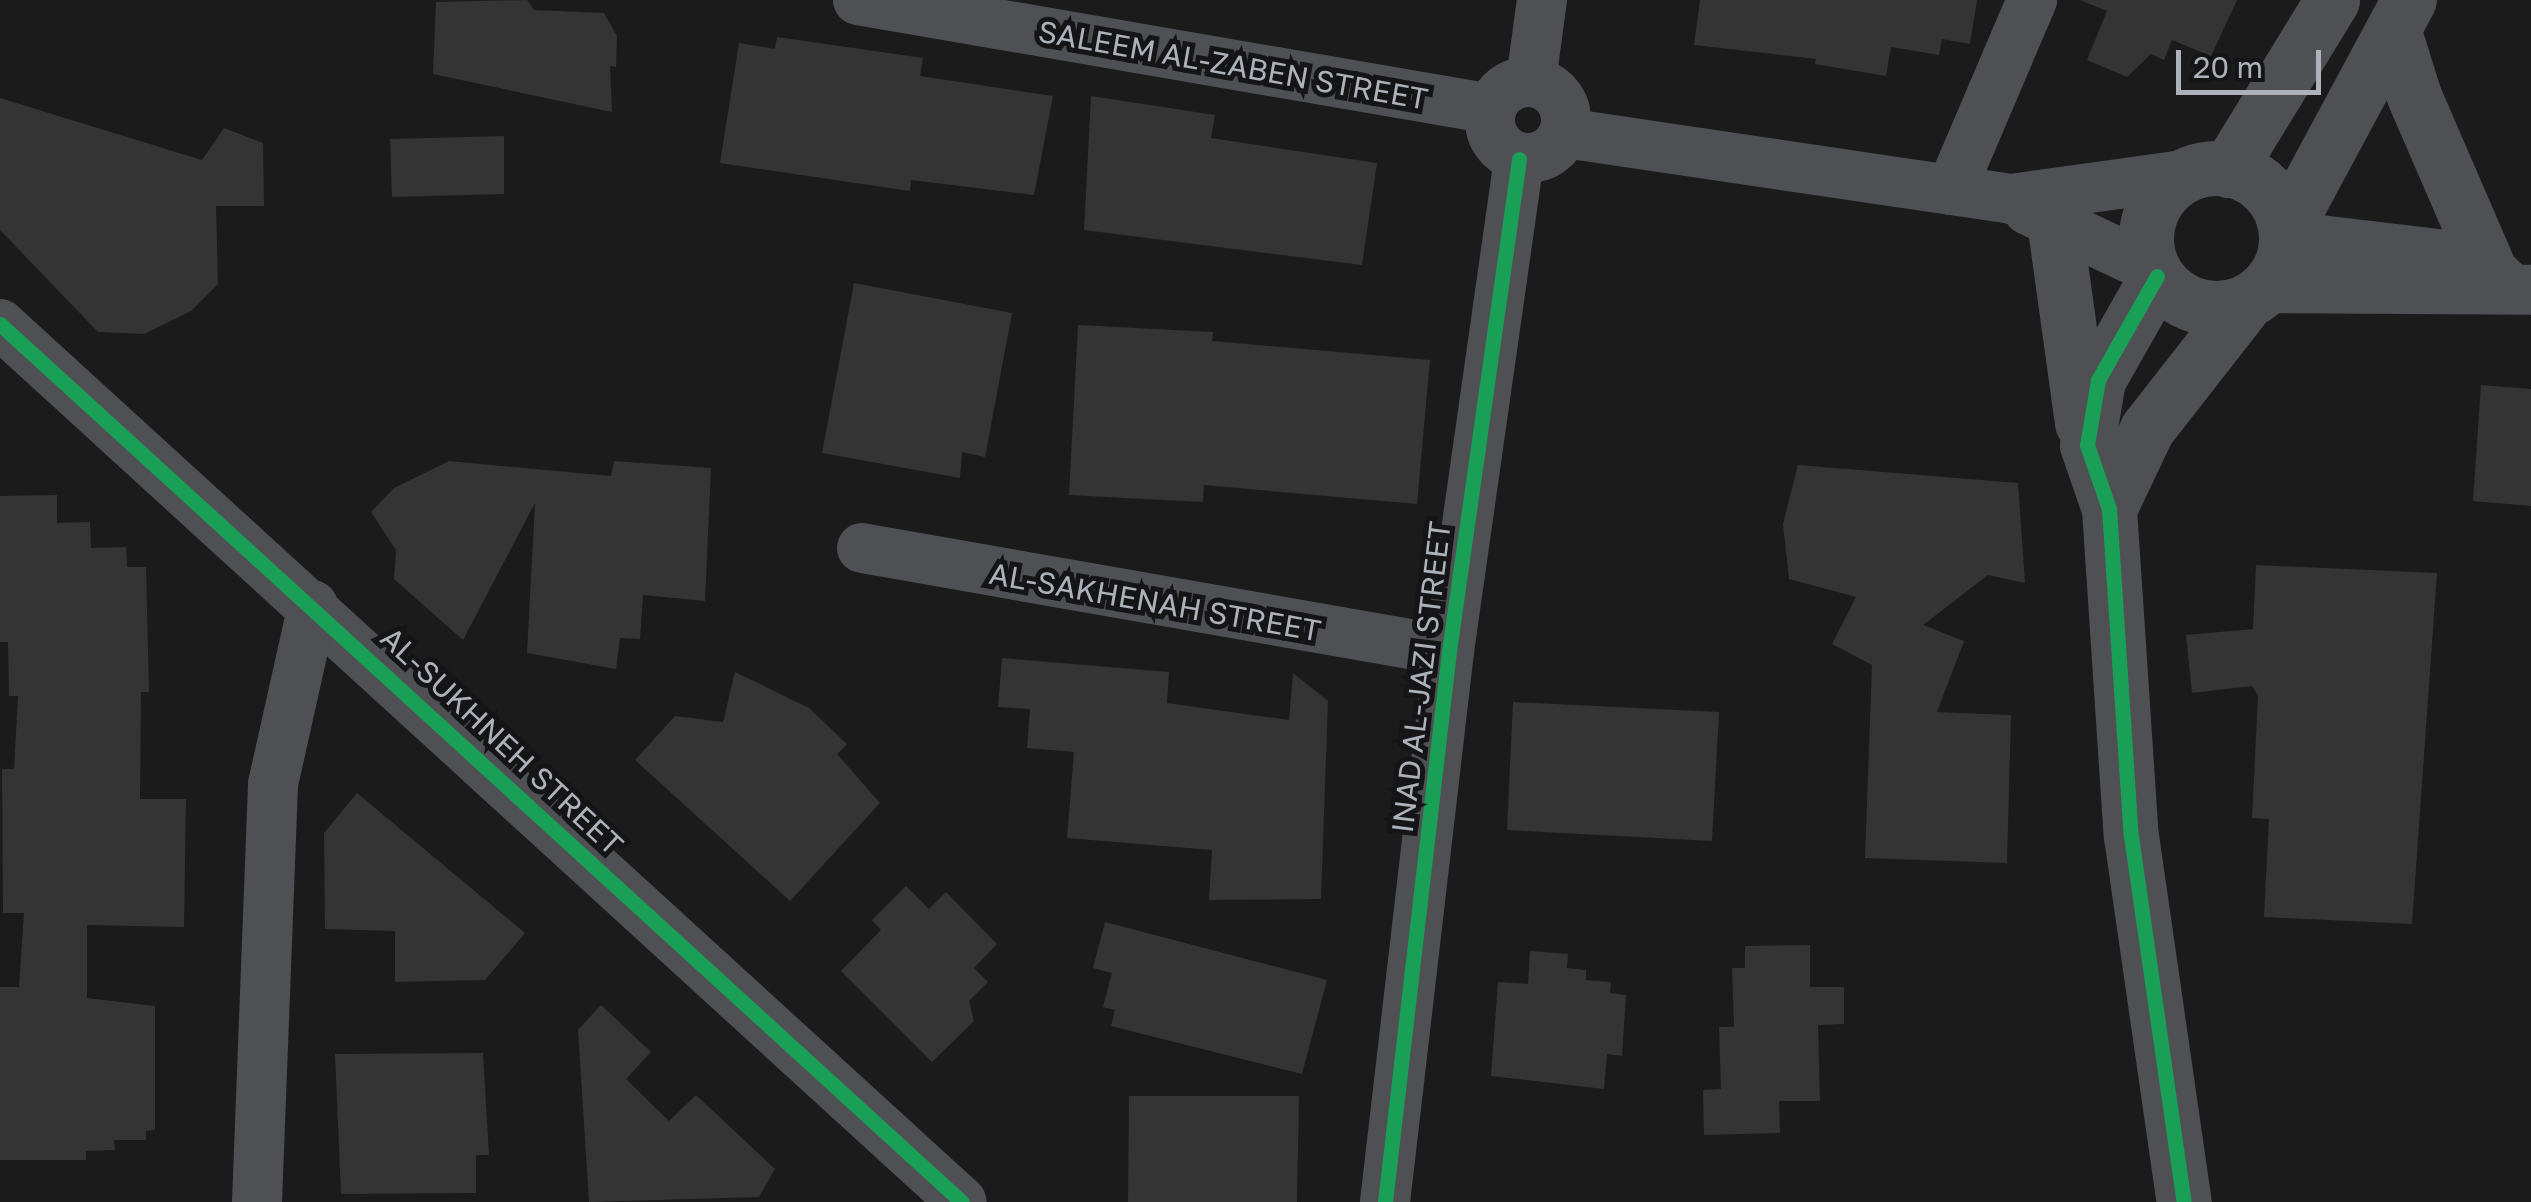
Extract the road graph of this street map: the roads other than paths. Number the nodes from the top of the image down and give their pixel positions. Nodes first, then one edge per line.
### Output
1 (858, 0) edge
2 (1542, 0) edge
3 (2032, 0) edge
4 (2332, 0) edge
5 (2402, 18) edge
6 (1531, 81) junction
7 (1490, 109) junction
8 (1565, 133) junction
9 (1519, 158) junction
10 (2207, 172) junction
11 (1951, 190) junction
12 (2033, 214) junction
13 (2286, 232) junction
14 (2155, 272) junction
15 (2508, 280) edge
16 (2256, 295) junction
17 (0, 324) edge
18 (2087, 445) junction
19 (2108, 509) junction
20 (862, 548) dead end
21 (313, 605) junction
22 (1449, 651) junction
23 (257, 1202) edge
24 (962, 1202) edge
25 (1385, 1202) edge
26 (2184, 1202) edge

1 - 7 street, SALEEM AL-ZABEN STREET
2 - 6 street
3 - 11 street
4 - 10 street
5 - 13 street
5 - 15 street
6 - 7 street
6 - 8 street
7 - 9 street
8 - 9 street
8 - 11 street
9 - 22 street, INAD AL-JAZI STREET
10 - 12 street
10 - 13 street
10 - 14 street
11 - 12 street
12 - 14 street
12 - 18 street
13 - 15 street
13 - 16 street
14 - 16 street
14 - 18 street
15 - 16 street
16 - 19 street
17 - 21 street, AL-SUKHNEH STREET
18 - 19 street
19 - 26 street
20 - 22 street, AL-SAKHENAH STREET
21 - 23 street
21 - 24 street, AL-SUKHNEH STREET
22 - 25 street, INAD AL-JAZI STREET

